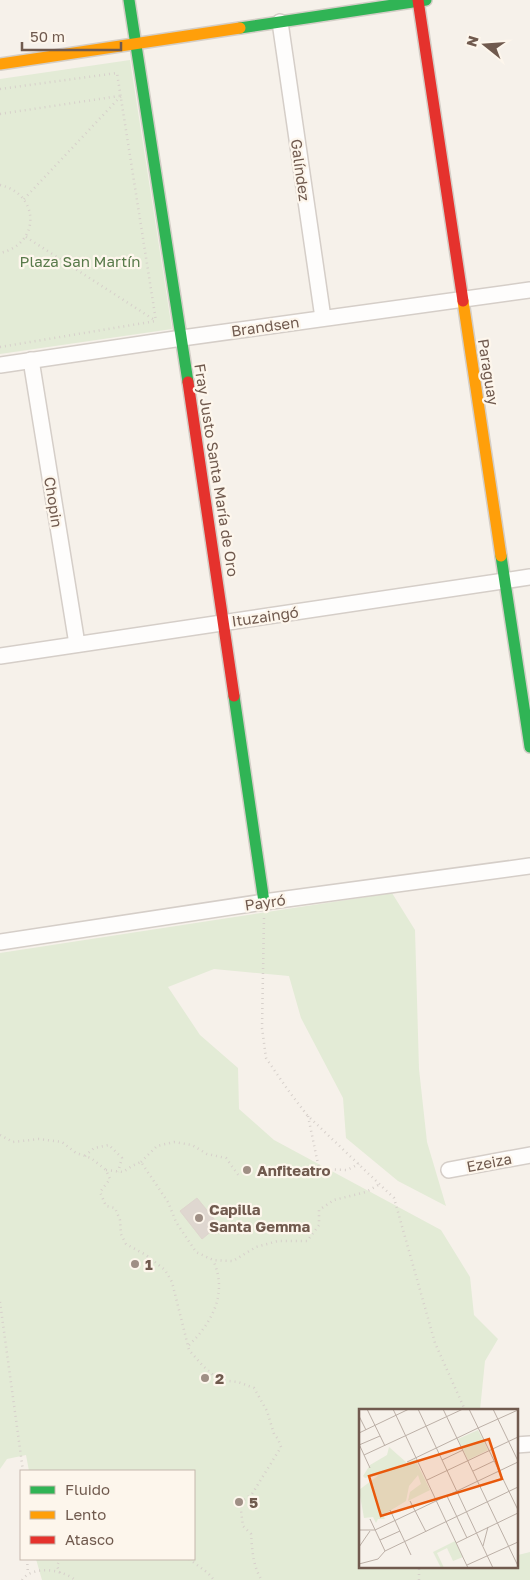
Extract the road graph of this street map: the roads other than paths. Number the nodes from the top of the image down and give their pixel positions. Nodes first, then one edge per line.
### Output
1 (129, 0) edge
2 (421, 0) edge
3 (280, 22) junction
4 (135, 43) junction
5 (0, 64) edge
6 (530, 290) edge
7 (463, 300) junction
8 (322, 318) junction
9 (182, 338) junction
10 (31, 360) junction
11 (0, 365) edge
12 (530, 577) edge
13 (505, 581) junction
14 (224, 622) junction
15 (77, 644) junction
16 (0, 656) edge
17 (528, 721) edge
18 (530, 747) edge
19 (530, 866) edge
20 (264, 902) junction
21 (0, 942) edge
22 (530, 1155) edge
23 (449, 1170) dead end

1 - 4 street, Fray Justo Santa María de Oro
2 - 3 street
2 - 7 street, Paraguay
3 - 4 street
3 - 8 street, Galíndez
4 - 5 street
4 - 9 street, Fray Justo Santa María de Oro
6 - 7 street, Brandsen
7 - 8 street, Brandsen
7 - 13 street, Paraguay
8 - 9 street, Brandsen
9 - 10 street, Brandsen
9 - 14 street, Fray Justo Santa María de Oro
10 - 11 street, Brandsen
10 - 15 street, Chopin
12 - 13 street, Ituzaingó
13 - 14 street, Ituzaingó
13 - 17 street, Paraguay
14 - 15 street, Ituzaingó
14 - 20 street, Fray Justo Santa María de Oro
15 - 16 street, Ituzaingó
17 - 18 street, Paraguay
19 - 20 street, Payró
20 - 21 street, Payró
22 - 23 street, Ezeiza

